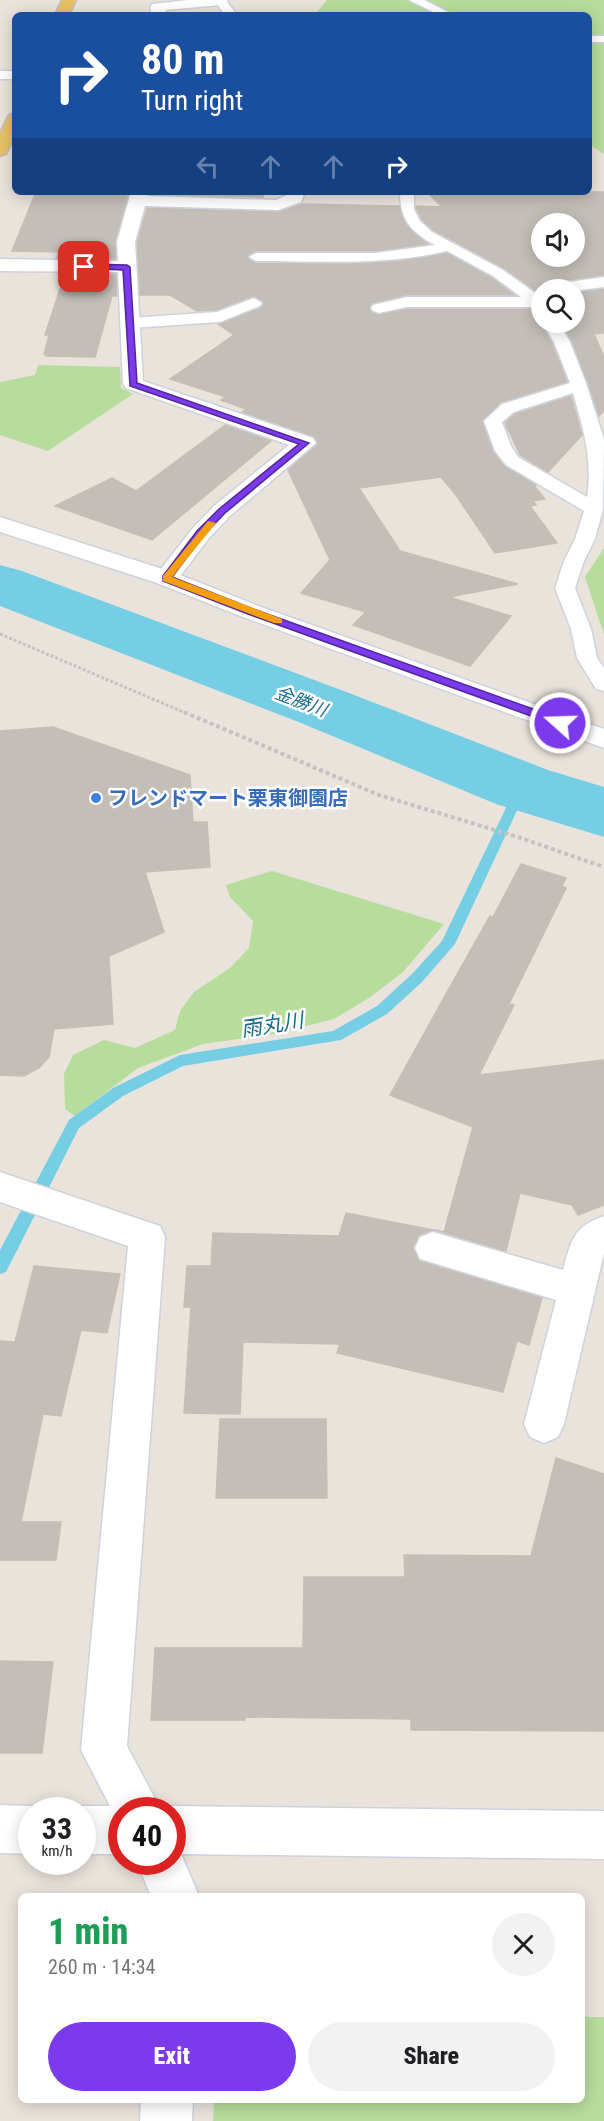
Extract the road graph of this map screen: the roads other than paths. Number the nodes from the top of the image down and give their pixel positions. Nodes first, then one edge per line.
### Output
1 (220, 0) edge
2 (415, 0) edge
3 (158, 12) edge
4 (441, 12) edge
5 (12, 125) edge
6 (0, 151) edge
7 (296, 195) edge
8 (407, 195) edge
9 (139, 197) edge
10 (447, 247) junction
11 (256, 257) dead end
12 (0, 265) edge
13 (127, 267) junction
14 (604, 282) edge
15 (585, 286) edge
16 (531, 292) edge
17 (531, 297) edge
18 (254, 303) dead end
19 (379, 308) dead end
20 (131, 323) junction
21 (557, 333) edge
22 (579, 386) junction
23 (594, 509) junction
24 (0, 524) edge
25 (166, 578) junction
26 (604, 684) edge
27 (604, 738) edge
28 (8, 1189) edge
29 (604, 1232) edge
30 (433, 1248) dead end
31 (577, 1290) junction
32 (544, 1424) dead end
33 (131, 1797) edge
34 (0, 1829) edge
35 (18, 1830) edge
36 (186, 1830) edge
37 (604, 1835) edge
38 (166, 1875) edge
39 (174, 1893) edge
40 (167, 2103) edge
41 (166, 2121) edge

1 - 3 street
2 - 4 lane
5 - 6 main road
7 - 9 street
8 - 10 lane
9 - 13 street
10 - 11 lane
10 - 16 lane
12 - 13 street
13 - 20 street
14 - 15 lane
17 - 19 lane
18 - 20 lane
20 - 25 street
21 - 22 lane
22 - 23 lane
22 - 23 lane
23 - 26 lane
24 - 25 street
25 - 27 street
28 - 33 street
29 - 31 street
30 - 31 street
31 - 32 street
34 - 35 street
36 - 37 street
38 - 39 street
40 - 41 street

